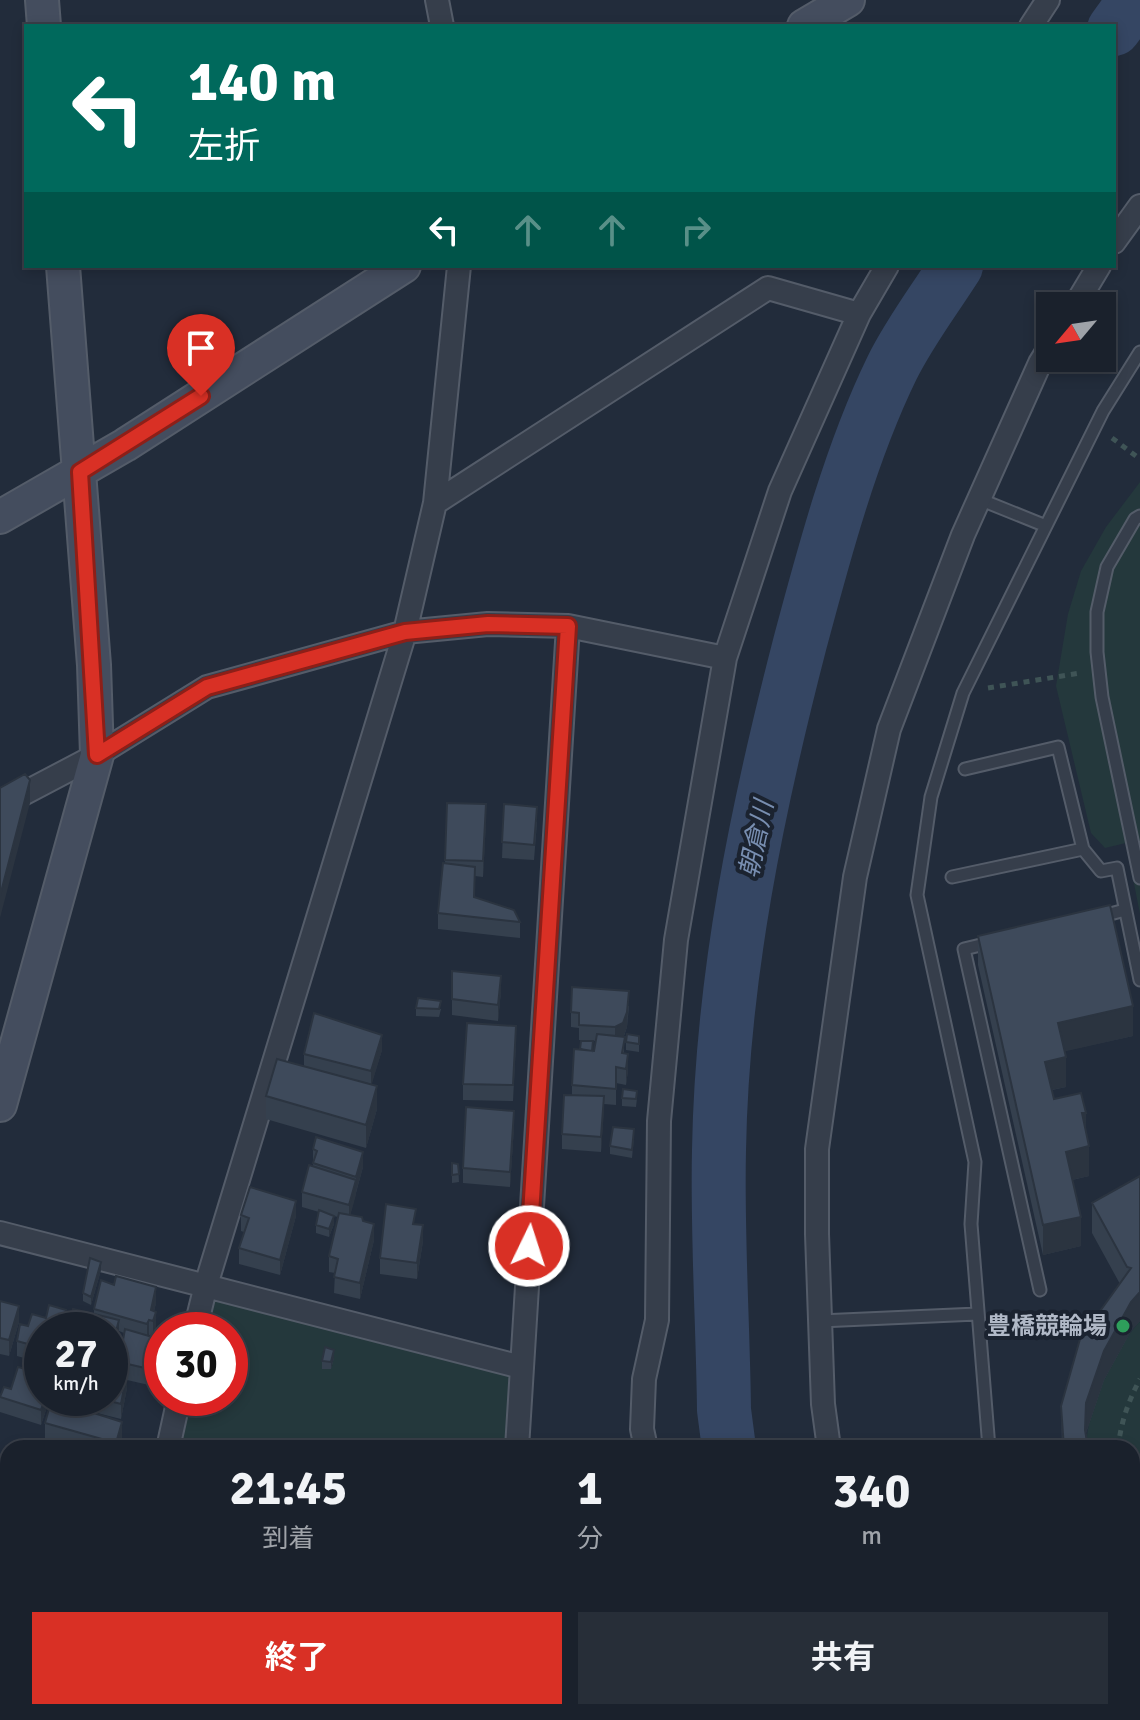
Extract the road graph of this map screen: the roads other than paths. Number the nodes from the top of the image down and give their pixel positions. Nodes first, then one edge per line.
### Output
1 (42, 0) edge
2 (437, 0) edge
3 (848, 0) edge
4 (1048, 0) edge
5 (44, 24) edge
6 (442, 24) edge
7 (807, 24) edge
8 (1032, 24) edge
9 (1140, 206) edge
10 (1116, 239) edge
11 (63, 268) edge
12 (401, 268) edge
13 (459, 268) edge
14 (886, 268) edge
15 (1098, 268) edge
16 (1083, 292) edge
17 (859, 314) junction
18 (1140, 352) edge
19 (1038, 372) edge
20 (80, 472) junction
21 (979, 499) junction
22 (435, 503) junction
23 (1140, 516) edge
24 (0, 517) edge
25 (1046, 526) junction
26 (568, 626) junction
27 (405, 632) junction
28 (725, 658) junction
29 (97, 755) junction
30 (965, 769) dead end
31 (0, 806) edge
32 (1083, 849) junction
33 (952, 877) dead end
34 (1140, 878) edge
35 (1125, 910) junction
36 (1081, 921) edge
37 (1008, 939) edge
38 (1140, 980) edge
39 (0, 1105) edge
40 (0, 1233) edge
41 (206, 1285) junction
42 (1040, 1290) dead end
43 (199, 1312) edge
44 (977, 1314) junction
45 (820, 1321) junction
46 (521, 1367) junction
47 (175, 1416) edge
48 (170, 1440) edge
49 (517, 1440) edge
50 (644, 1440) edge
51 (828, 1440) edge
52 (988, 1440) edge

1 - 5 street
2 - 6 street
3 - 7 street
4 - 8 street
9 - 10 street
11 - 20 street
12 - 20 street
13 - 22 street
14 - 17 street
15 - 16 street
17 - 22 street
17 - 28 street
18 - 25 lane
19 - 21 street
20 - 24 street
20 - 29 street
21 - 25 lane
21 - 45 street
22 - 27 street
23 - 34 lane
25 - 44 lane
26 - 27 street
26 - 28 street
26 - 46 street
27 - 29 street
27 - 41 street
28 - 50 street
29 - 31 street
29 - 39 street
30 - 32 lane
32 - 33 lane
32 - 35 lane
35 - 36 lane
35 - 38 lane
37 - 42 lane
40 - 41 street
41 - 43 street
41 - 46 street
44 - 45 lane
44 - 52 lane
45 - 51 street
46 - 49 street
47 - 48 street

